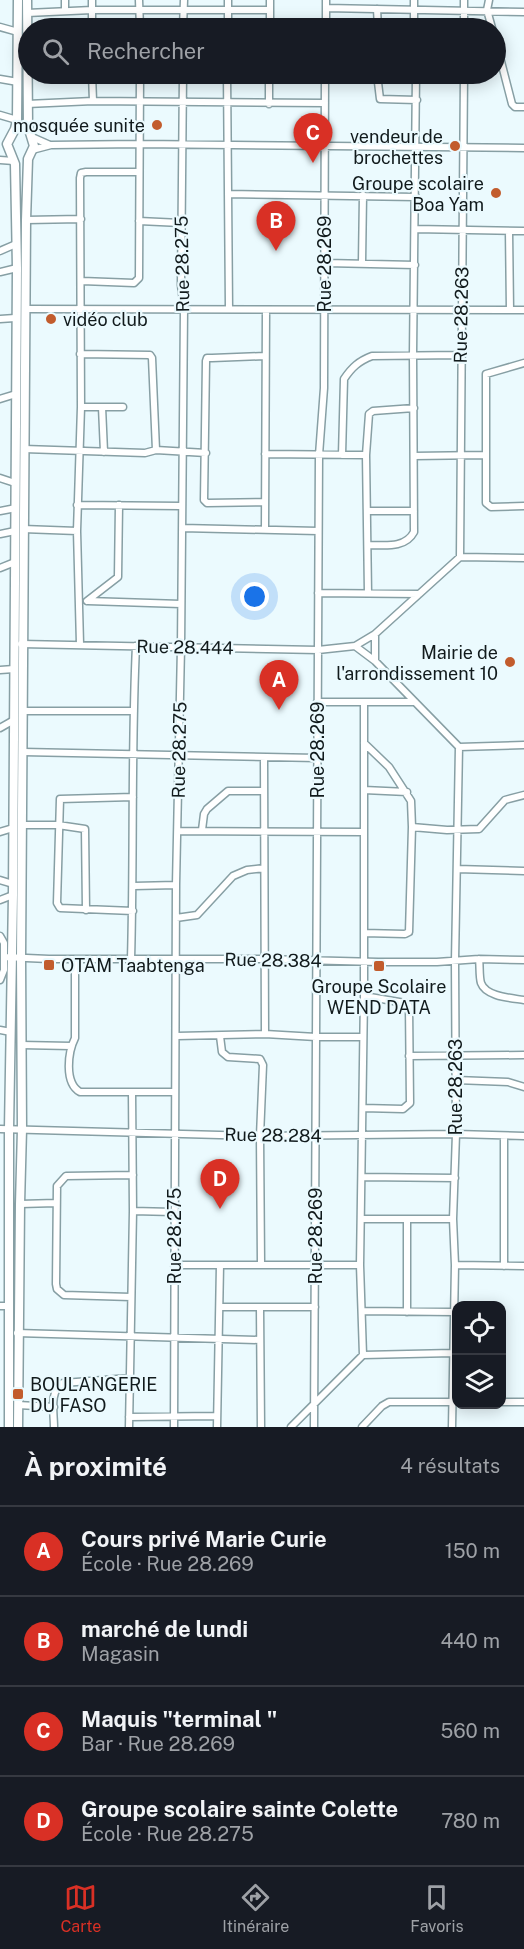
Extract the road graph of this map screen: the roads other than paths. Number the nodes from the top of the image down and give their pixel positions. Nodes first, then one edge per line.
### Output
1 (18, 0) edge
2 (27, 0) edge
3 (65, 0) edge
4 (92, 0) edge
5 (140, 0) edge
6 (183, 0) edge
7 (228, 0) edge
8 (270, 0) edge
9 (326, 0) edge
10 (414, 0) edge
11 (464, 0) edge
12 (489, 0) edge
13 (326, 8) junction
14 (377, 9) junction
15 (65, 10) junction
16 (92, 10) junction
17 (140, 10) junction
18 (270, 10) junction
19 (414, 10) junction
20 (464, 10) junction
21 (487, 10) junction
22 (183, 11) junction
23 (228, 12) junction
24 (524, 12) edge
25 (27, 13) junction
26 (27, 18) edge
27 (92, 18) edge
28 (140, 18) edge
29 (183, 18) edge
30 (228, 18) edge
31 (270, 18) edge
32 (326, 18) edge
33 (377, 18) edge
34 (414, 18) edge
35 (464, 18) edge
36 (489, 18) edge
37 (0, 27) edge
38 (18, 32) junction
39 (0, 79) edge
40 (18, 82) junction
41 (506, 82) edge
42 (27, 84) edge
43 (92, 84) edge
44 (140, 84) edge
45 (183, 84) edge
46 (227, 84) edge
47 (269, 84) edge
48 (326, 84) edge
49 (378, 84) edge
50 (416, 84) edge
51 (464, 84) edge
52 (417, 100) junction
53 (93, 101) junction
54 (140, 102) junction
55 (182, 103) junction
56 (325, 103) junction
57 (27, 104) junction
58 (227, 104) junction
59 (269, 104) junction
60 (524, 107) edge
61 (0, 116) edge
62 (17, 120) junction
63 (14, 132) junction
64 (30, 135) junction
65 (140, 144) junction
66 (228, 144) junction
67 (51, 145) junction
68 (181, 145) junction
69 (324, 145) junction
70 (416, 146) junction
71 (464, 147) junction
72 (524, 148) edge
73 (31, 152) junction
74 (13, 157) junction
75 (0, 160) edge
76 (138, 172) junction
77 (228, 194) junction
78 (324, 195) junction
79 (363, 195) junction
80 (416, 196) junction
81 (81, 219) junction
82 (26, 220) junction
83 (139, 221) junction
84 (181, 223) junction
85 (415, 229) junction
86 (462, 230) junction
87 (509, 231) junction
88 (524, 231) edge
89 (16, 244) junction
90 (0, 251) edge
91 (326, 263) junction
92 (362, 263) junction
93 (415, 265) junction
94 (17, 268) junction
95 (0, 272) edge
96 (82, 281) junction
97 (25, 309) junction
98 (80, 309) junction
99 (184, 309) junction
100 (229, 309) junction
101 (462, 309) junction
102 (266, 310) junction
103 (325, 310) junction
104 (510, 310) junction
105 (524, 310) edge
106 (414, 311) junction
107 (0, 318) edge
108 (15, 318) junction
109 (80, 354) junction
110 (413, 355) junction
111 (460, 355) junction
112 (264, 356) junction
113 (524, 363) edge
114 (16, 394) junction
115 (0, 399) edge
116 (81, 407) junction
117 (102, 407) junction
118 (123, 407) dead end
119 (414, 408) junction
120 (24, 449) junction
121 (156, 450) junction
122 (79, 451) junction
123 (182, 451) junction
124 (104, 452) junction
125 (206, 453) junction
126 (265, 454) junction
127 (319, 455) junction
128 (342, 455) junction
129 (366, 455) junction
130 (460, 455) junction
131 (485, 455) junction
132 (414, 456) junction
133 (0, 477) edge
134 (15, 483) junction
135 (265, 502) junction
136 (77, 505) junction
137 (119, 505) junction
138 (181, 506) junction
139 (524, 506) edge
140 (16, 508) junction
141 (0, 511) edge
142 (367, 511) junction
143 (414, 511) junction
144 (182, 528) junction
145 (266, 529) junction
146 (19, 530) junction
147 (77, 531) junction
148 (318, 531) junction
149 (0, 534) edge
150 (368, 545) junction
151 (460, 557) junction
152 (524, 558) edge
153 (15, 562) junction
154 (0, 568) edge
155 (368, 592) junction
156 (318, 593) junction
157 (419, 594) junction
158 (87, 601) junction
159 (79, 602) junction
160 (181, 604) junction
161 (375, 634) junction
162 (14, 644) junction
163 (24, 644) junction
164 (80, 644) junction
165 (136, 646) junction
166 (355, 646) junction
167 (181, 647) junction
168 (318, 650) junction
169 (375, 661) junction
170 (14, 669) junction
171 (0, 670) edge
172 (317, 702) junction
173 (415, 702) junction
174 (364, 703) junction
175 (24, 711) junction
176 (134, 711) junction
177 (14, 720) junction
178 (0, 728) edge
179 (364, 743) junction
180 (524, 745) edge
181 (459, 747) junction
182 (23, 752) junction
183 (135, 754) junction
184 (179, 756) junction
185 (264, 758) junction
186 (317, 758) junction
187 (364, 790) junction
188 (263, 791) junction
189 (407, 792) junction
190 (524, 795) edge
191 (133, 797) junction
192 (22, 825) junction
193 (58, 825) junction
194 (412, 827) junction
195 (13, 828) junction
196 (457, 829) junction
197 (202, 830) junction
198 (265, 830) junction
199 (178, 831) junction
200 (0, 832) edge
201 (364, 832) junction
202 (317, 833) junction
203 (264, 868) junction
204 (457, 869) junction
205 (524, 871) edge
206 (0, 880) edge
207 (13, 884) junction
208 (176, 885) junction
209 (134, 886) junction
210 (13, 895) junction
211 (0, 900) edge
212 (86, 910) junction
213 (133, 911) junction
214 (176, 918) junction
215 (364, 933) junction
216 (0, 936) edge
217 (13, 957) junction
218 (75, 959) junction
219 (131, 959) junction
220 (263, 959) junction
221 (479, 959) junction
222 (176, 960) junction
223 (524, 960) edge
224 (315, 961) junction
225 (364, 961) junction
226 (455, 961) junction
227 (0, 980) edge
228 (364, 996) junction
229 (524, 1000) edge
230 (0, 1030) edge
231 (11, 1032) junction
232 (265, 1034) junction
233 (177, 1036) junction
234 (220, 1036) junction
235 (316, 1037) junction
236 (363, 1037) junction
237 (21, 1044) junction
238 (72, 1046) junction
239 (524, 1055) edge
240 (409, 1056) junction
241 (455, 1056) junction
242 (456, 1080) junction
243 (524, 1087) edge
244 (132, 1092) junction
245 (175, 1092) junction
246 (363, 1108) junction
247 (4, 1129) edge
248 (22, 1130) junction
249 (133, 1131) junction
250 (176, 1133) junction
251 (456, 1134) junction
252 (260, 1136) junction
253 (315, 1136) junction
254 (362, 1136) junction
255 (504, 1136) junction
256 (524, 1137) edge
257 (132, 1175) junction
258 (362, 1177) junction
259 (455, 1178) junction
260 (10, 1193) junction
261 (0, 1195) edge
262 (56, 1203) junction
263 (20, 1204) junction
264 (133, 1211) junction
265 (173, 1212) junction
266 (363, 1219) junction
267 (407, 1219) junction
268 (453, 1220) junction
269 (10, 1241) junction
270 (0, 1242) edge
271 (261, 1264) junction
272 (174, 1265) junction
273 (220, 1265) junction
274 (315, 1265) junction
275 (360, 1265) junction
276 (455, 1265) junction
277 (504, 1266) junction
278 (524, 1266) edge
279 (131, 1297) junction
280 (453, 1301) edge
281 (5, 1306) edge
282 (220, 1307) junction
283 (315, 1307) junction
284 (260, 1308) junction
285 (363, 1311) junction
286 (407, 1312) junction
287 (452, 1312) edge
288 (9, 1333) junction
289 (19, 1333) junction
290 (131, 1336) junction
291 (174, 1336) junction
292 (219, 1338) junction
293 (259, 1340) junction
294 (452, 1353) edge
295 (363, 1355) junction
296 (130, 1378) junction
297 (452, 1402) edge
298 (506, 1402) edge
299 (524, 1402) edge
300 (313, 1404) junction
301 (18, 1405) junction
302 (54, 1407) junction
303 (454, 1409) edge
304 (216, 1416) junction
305 (129, 1417) junction
306 (174, 1417) junction
307 (9, 1427) edge
308 (18, 1427) edge
309 (54, 1427) edge
310 (129, 1427) edge
311 (174, 1427) edge
312 (217, 1427) edge
313 (261, 1427) edge
314 (291, 1427) edge
315 (314, 1427) edge
316 (362, 1427) edge
317 (452, 1427) edge

1 - 38 main road
2 - 25 main road
3 - 15 street
4 - 16 street
5 - 17 street
6 - 22 street
7 - 23 street
8 - 18 street
9 - 13 street
10 - 19 street
11 - 20 street
12 - 21 street
13 - 14 street
13 - 32 street
14 - 19 street
14 - 33 street
15 - 16 street
15 - 25 street
16 - 17 street
16 - 27 street
17 - 22 street
17 - 28 street
18 - 23 street
18 - 31 street
19 - 20 street
19 - 34 street
20 - 21 street
20 - 35 street
21 - 24 street
21 - 36 street
22 - 23 street
22 - 29 street
23 - 30 street
25 - 26 main road
37 - 38 street
38 - 40 main road
39 - 40 street
40 - 62 main road
41 - 60 street
42 - 57 main road
43 - 53 street
44 - 54 street
45 - 55 street, Rue 28.275
46 - 58 street
47 - 59 street
48 - 56 street, Rue 28.269
49 - 52 street
50 - 52 street
51 - 71 street, Rue 28.263
52 - 70 street
53 - 54 street
53 - 57 street
54 - 55 street
54 - 65 street
55 - 58 street
55 - 68 street, Rue 28.275
56 - 59 street
56 - 69 street, Rue 28.269
57 - 64 main road
58 - 59 street
58 - 66 street
61 - 62 street
62 - 63 main road
63 - 64 main road
63 - 74 main road
64 - 67 street
64 - 73 main road
65 - 67 street
65 - 68 street
65 - 76 street
66 - 68 street
66 - 69 street
66 - 77 street
67 - 73 street
68 - 84 street, Rue 28.275
69 - 70 street
69 - 78 street, Rue 28.269
70 - 71 street
70 - 80 street
71 - 72 street
71 - 86 street, Rue 28.263
73 - 74 main road
73 - 82 main road
74 - 75 street
74 - 89 main road
76 - 81 street
76 - 83 street
77 - 78 street
77 - 100 street
78 - 79 street
78 - 91 street, Rue 28.269
79 - 80 street
79 - 92 street
80 - 85 street
81 - 82 street
81 - 96 street
82 - 97 main road
83 - 84 street
83 - 96 street
84 - 99 street, Rue 28.275
85 - 86 street
85 - 93 street
86 - 87 street
86 - 101 street, Rue 28.263
87 - 88 street
87 - 104 street
89 - 90 street
89 - 94 main road
91 - 92 street
91 - 103 street, Rue 28.269
92 - 93 street
93 - 106 street
94 - 95 street
94 - 108 main road
96 - 98 street
97 - 98 street
97 - 120 main road
98 - 99 street
98 - 109 street
99 - 100 street
99 - 123 street, Rue 28.275
100 - 102 street
101 - 104 street
101 - 106 street
101 - 111 street, Rue 28.263
102 - 103 street
102 - 112 street
103 - 106 street
103 - 127 street, Rue 28.269
104 - 105 street
106 - 110 street
107 - 108 street
108 - 114 main road
109 - 116 street
109 - 121 street
110 - 111 street
110 - 119 street
110 - 128 street
111 - 130 street, Rue 28.263
112 - 125 street
112 - 126 street
113 - 131 street
114 - 115 street
114 - 134 main road
116 - 117 street
116 - 122 street
117 - 118 street
117 - 124 street
119 - 129 street
119 - 132 street
120 - 122 street
120 - 146 main road
121 - 123 street
121 - 124 street
122 - 124 street
122 - 136 street
123 - 125 street
123 - 138 street, Rue 28.275
125 - 135 street
126 - 127 street
126 - 135 street
127 - 128 street
127 - 148 street, Rue 28.269
128 - 129 street
129 - 142 street
130 - 131 street
130 - 132 street
130 - 151 street, Rue 28.263
131 - 139 street
132 - 143 street
133 - 134 street
134 - 140 main road
135 - 145 street
136 - 137 street
136 - 147 street
137 - 138 street
137 - 158 street
138 - 144 street, Rue 28.275
140 - 141 street
140 - 146 main road
142 - 143 street
142 - 150 street
143 - 150 street
144 - 145 street
144 - 160 street, Rue 28.275
145 - 148 street
146 - 147 street
146 - 149 street
146 - 153 main road
146 - 163 main road
147 - 159 street
148 - 156 street, Rue 28.269
150 - 155 street
151 - 152 street
151 - 157 street
153 - 154 street
153 - 162 main road
155 - 156 street
155 - 157 street
156 - 168 street, Rue 28.269
157 - 161 street
158 - 159 street
158 - 160 street
159 - 164 street
160 - 167 street, Rue 28.275
161 - 166 street
161 - 169 street
162 - 163 street, Rue 28.444
162 - 170 main road
163 - 164 street, Rue 28.444
163 - 175 main road
164 - 165 street, Rue 28.444
165 - 167 street, Rue 28.444
165 - 176 street
166 - 168 street, Rue 28.444
166 - 169 street
167 - 168 street, Rue 28.444
167 - 184 street, Rue 28.275
168 - 172 street, Rue 28.269
169 - 173 street
170 - 171 street
170 - 177 main road
172 - 174 street
172 - 186 street, Rue 28.269
173 - 174 street
173 - 181 street
174 - 179 street
175 - 176 street
175 - 182 main road
176 - 183 street
177 - 178 street
177 - 195 main road
179 - 187 street
179 - 189 street
180 - 181 street
181 - 196 street, Rue 28.263
182 - 183 street
182 - 192 main road
183 - 184 street
183 - 191 street
184 - 185 street
184 - 199 street, Rue 28.275
185 - 186 street
185 - 188 street
186 - 202 street, Rue 28.269
187 - 189 street
187 - 201 street
188 - 197 street
188 - 198 street
189 - 194 street
190 - 196 street
191 - 193 street
191 - 209 street
192 - 193 street
192 - 217 main road
193 - 212 street
193 - 212 street
194 - 196 street
194 - 215 street
195 - 200 street
195 - 207 main road
196 - 204 street, Rue 28.263
197 - 198 street
197 - 199 street
198 - 202 street
198 - 203 street
199 - 208 street, Rue 28.275
201 - 202 street
201 - 215 street
202 - 224 street, Rue 28.269
203 - 214 street
203 - 220 street
204 - 205 street
204 - 226 street, Rue 28.263
206 - 207 street
207 - 210 main road
208 - 209 street
208 - 214 street, Rue 28.275
209 - 213 street
210 - 211 street
210 - 217 main road
212 - 213 street
213 - 219 street
214 - 222 street, Rue 28.275
215 - 225 street
216 - 217 street
217 - 218 street, Rue 28.384
217 - 227 street
217 - 231 main road
217 - 237 main road
218 - 219 street, Rue 28.384
218 - 238 street
219 - 222 street, Rue 28.384
220 - 222 street, Rue 28.384
220 - 224 street, Rue 28.384
220 - 232 street
221 - 223 street, Rue 28.384
221 - 226 street, Rue 28.384
221 - 229 street
222 - 233 street, Rue 28.275
224 - 225 street, Rue 28.384
224 - 235 street, Rue 28.269
225 - 226 street, Rue 28.384
225 - 228 street
226 - 241 street, Rue 28.263
228 - 236 street
228 - 240 street
230 - 231 street
231 - 247 main road
232 - 234 street
232 - 235 street
233 - 234 street
233 - 245 street, Rue 28.275
234 - 252 street
235 - 236 street
235 - 253 street, Rue 28.269
236 - 246 street
237 - 238 street
237 - 248 main road
238 - 244 street
239 - 241 street
240 - 241 street
240 - 246 street
241 - 242 street, Rue 28.263
242 - 243 street
242 - 251 street, Rue 28.263
244 - 245 street
244 - 249 street
245 - 250 street, Rue 28.275
246 - 254 street
247 - 248 street, Rue 28.284
247 - 260 main road
248 - 249 street, Rue 28.284
248 - 263 main road
249 - 250 street, Rue 28.284
249 - 257 street
250 - 252 street, Rue 28.284
250 - 265 street, Rue 28.275
251 - 254 street, Rue 28.284
251 - 255 street, Rue 28.284
251 - 259 street, Rue 28.263
252 - 253 street, Rue 28.284
252 - 271 street
253 - 254 street, Rue 28.284
253 - 274 street, Rue 28.269
254 - 258 street
255 - 256 street, Rue 28.284
255 - 277 street
257 - 262 street
257 - 264 street
258 - 259 street
258 - 266 street
259 - 268 street, Rue 28.263
260 - 261 street
260 - 269 main road
262 - 263 street
262 - 279 street
263 - 289 main road
264 - 265 street
264 - 279 street
265 - 272 street, Rue 28.275
266 - 267 street
266 - 275 street
267 - 268 street
267 - 286 street
268 - 276 street, Rue 28.263
269 - 270 street
269 - 281 main road
271 - 273 street
271 - 274 street
272 - 273 street
272 - 291 street, Rue 28.275
273 - 282 street
274 - 275 street
274 - 283 street, Rue 28.269
275 - 285 street
276 - 277 street
276 - 280 street, Rue 28.263
277 - 278 street
279 - 290 street
281 - 288 main road
282 - 284 street
282 - 292 street
283 - 284 street
283 - 300 street, Rue 28.269
284 - 293 street
285 - 286 street
285 - 295 street
286 - 287 street
288 - 289 street
288 - 307 main road
289 - 290 street
289 - 301 main road
290 - 291 street
290 - 296 street
291 - 292 street
291 - 306 street, Rue 28.275
292 - 293 street
292 - 304 street
293 - 313 street
294 - 295 street
295 - 300 street
296 - 302 street
296 - 305 street
297 - 316 street
298 - 299 street
300 - 314 street
300 - 315 street, Rue 28.269
301 - 302 street
301 - 308 main road
302 - 309 street
303 - 317 street, Rue 28.263
304 - 306 street
304 - 312 street
305 - 306 street
305 - 310 street
306 - 311 street, Rue 28.275

